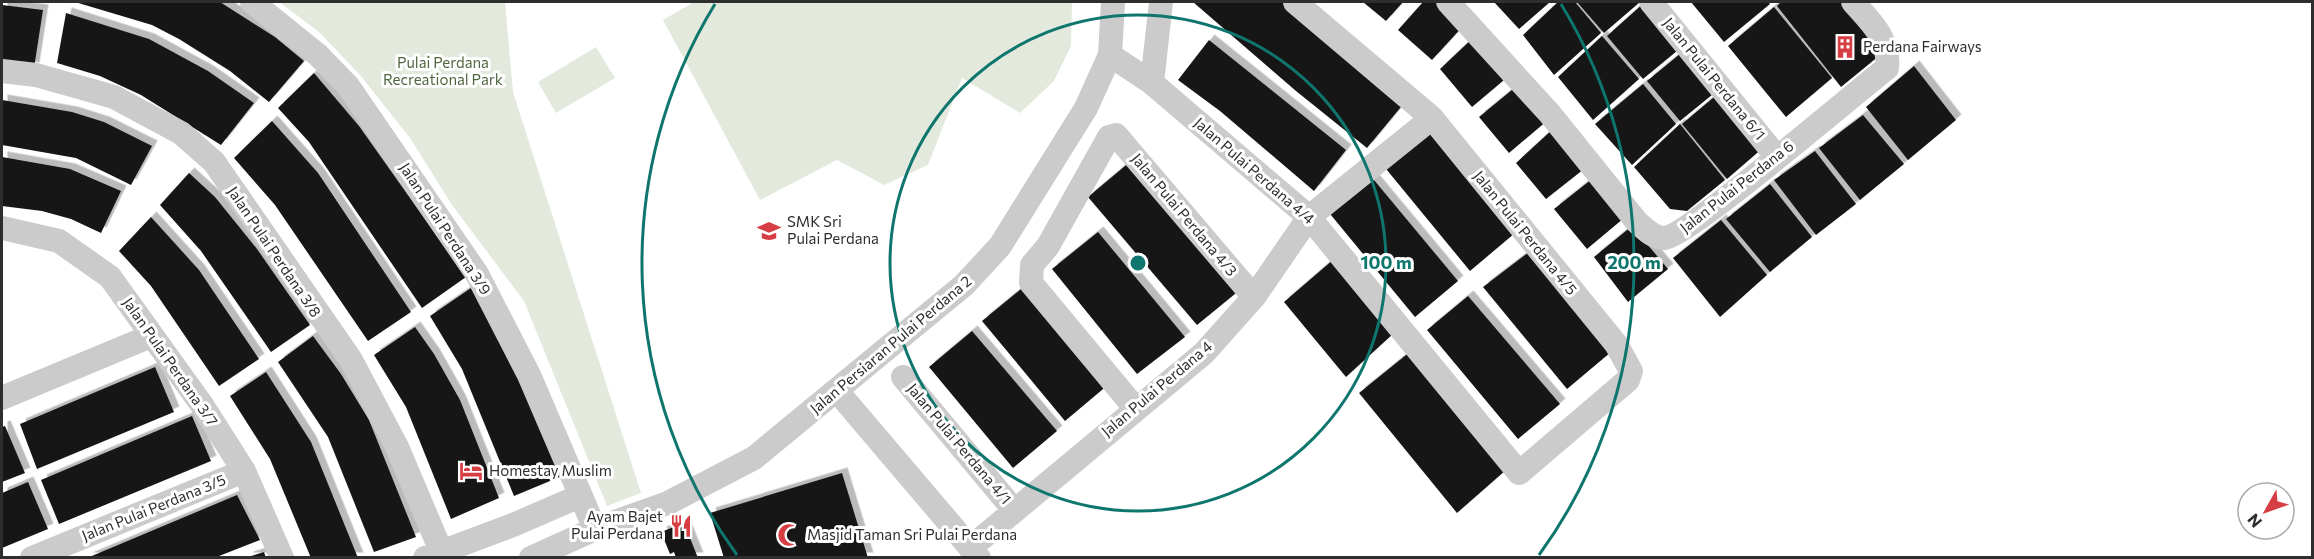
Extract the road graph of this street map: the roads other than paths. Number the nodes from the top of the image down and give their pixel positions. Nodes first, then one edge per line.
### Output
1 (252, 2) edge
2 (1113, 2) edge
3 (1161, 2) edge
4 (1295, 2) edge
5 (1449, 2) edge
6 (1651, 2) edge
7 (1853, 2) edge
8 (1110, 55) junction
9 (2, 71) edge
10 (1152, 83) junction
11 (1432, 118) junction
12 (1777, 157) junction
13 (1309, 217) junction
14 (2, 228) edge
15 (1254, 297) junction
16 (151, 336) junction
17 (903, 377) dead end
18 (837, 391) junction
19 (2, 398) edge
20 (1135, 408) junction
21 (244, 471) junction
22 (1519, 473) joint
23 (580, 496) junction
24 (1014, 510) junction
25 (595, 529) junction
26 (974, 553) edge
27 (433, 554) edge
28 (32, 558) edge
29 (282, 558) edge
30 (531, 558) edge

1 - 23 street, Jalan Pulai Perdana 3/9
2 - 8 street, Jalan Persiaran Pulai Perdana 2
3 - 10 street
4 - 11 street, Jalan Pulai Perdana 4/5
5 - 12 street, Jalan Pulai Perdana 6
6 - 12 street, Jalan Pulai Perdana 6/1
7 - 12 street, Jalan Pulai Perdana 6
8 - 10 street, Jalan Pulai Perdana 4/4
8 - 18 street, Jalan Persiaran Pulai Perdana 2
9 - 27 street, Jalan Pulai Perdana 3/8
10 - 13 street, Jalan Pulai Perdana 4/4
11 - 13 street, Jalan Pulai Perdana 4
11 - 22 street, Jalan Pulai Perdana 4/5
13 - 15 street, Jalan Pulai Perdana 4
13 - 22 street, Jalan Pulai Perdana 4/4
14 - 16 street, Jalan Pulai Perdana 3/7
15 - 20 street, Jalan Pulai Perdana 4
15 - 20 street, Jalan Pulai Perdana 4/3
16 - 19 street
16 - 21 street, Jalan Pulai Perdana 3/7
17 - 24 street, Jalan Pulai Perdana 4/1
18 - 25 street, Jalan Persiaran Pulai Perdana 2
18 - 26 street
20 - 24 street, Jalan Pulai Perdana 4
21 - 28 street, Jalan Pulai Perdana 3/5
21 - 29 street, Jalan Pulai Perdana 3/7
23 - 25 street, Jalan Pulai Perdana 3/9
23 - 27 street
24 - 26 street, Jalan Pulai Perdana 4
25 - 30 street, Jalan Persiaran Pulai Perdana 2

